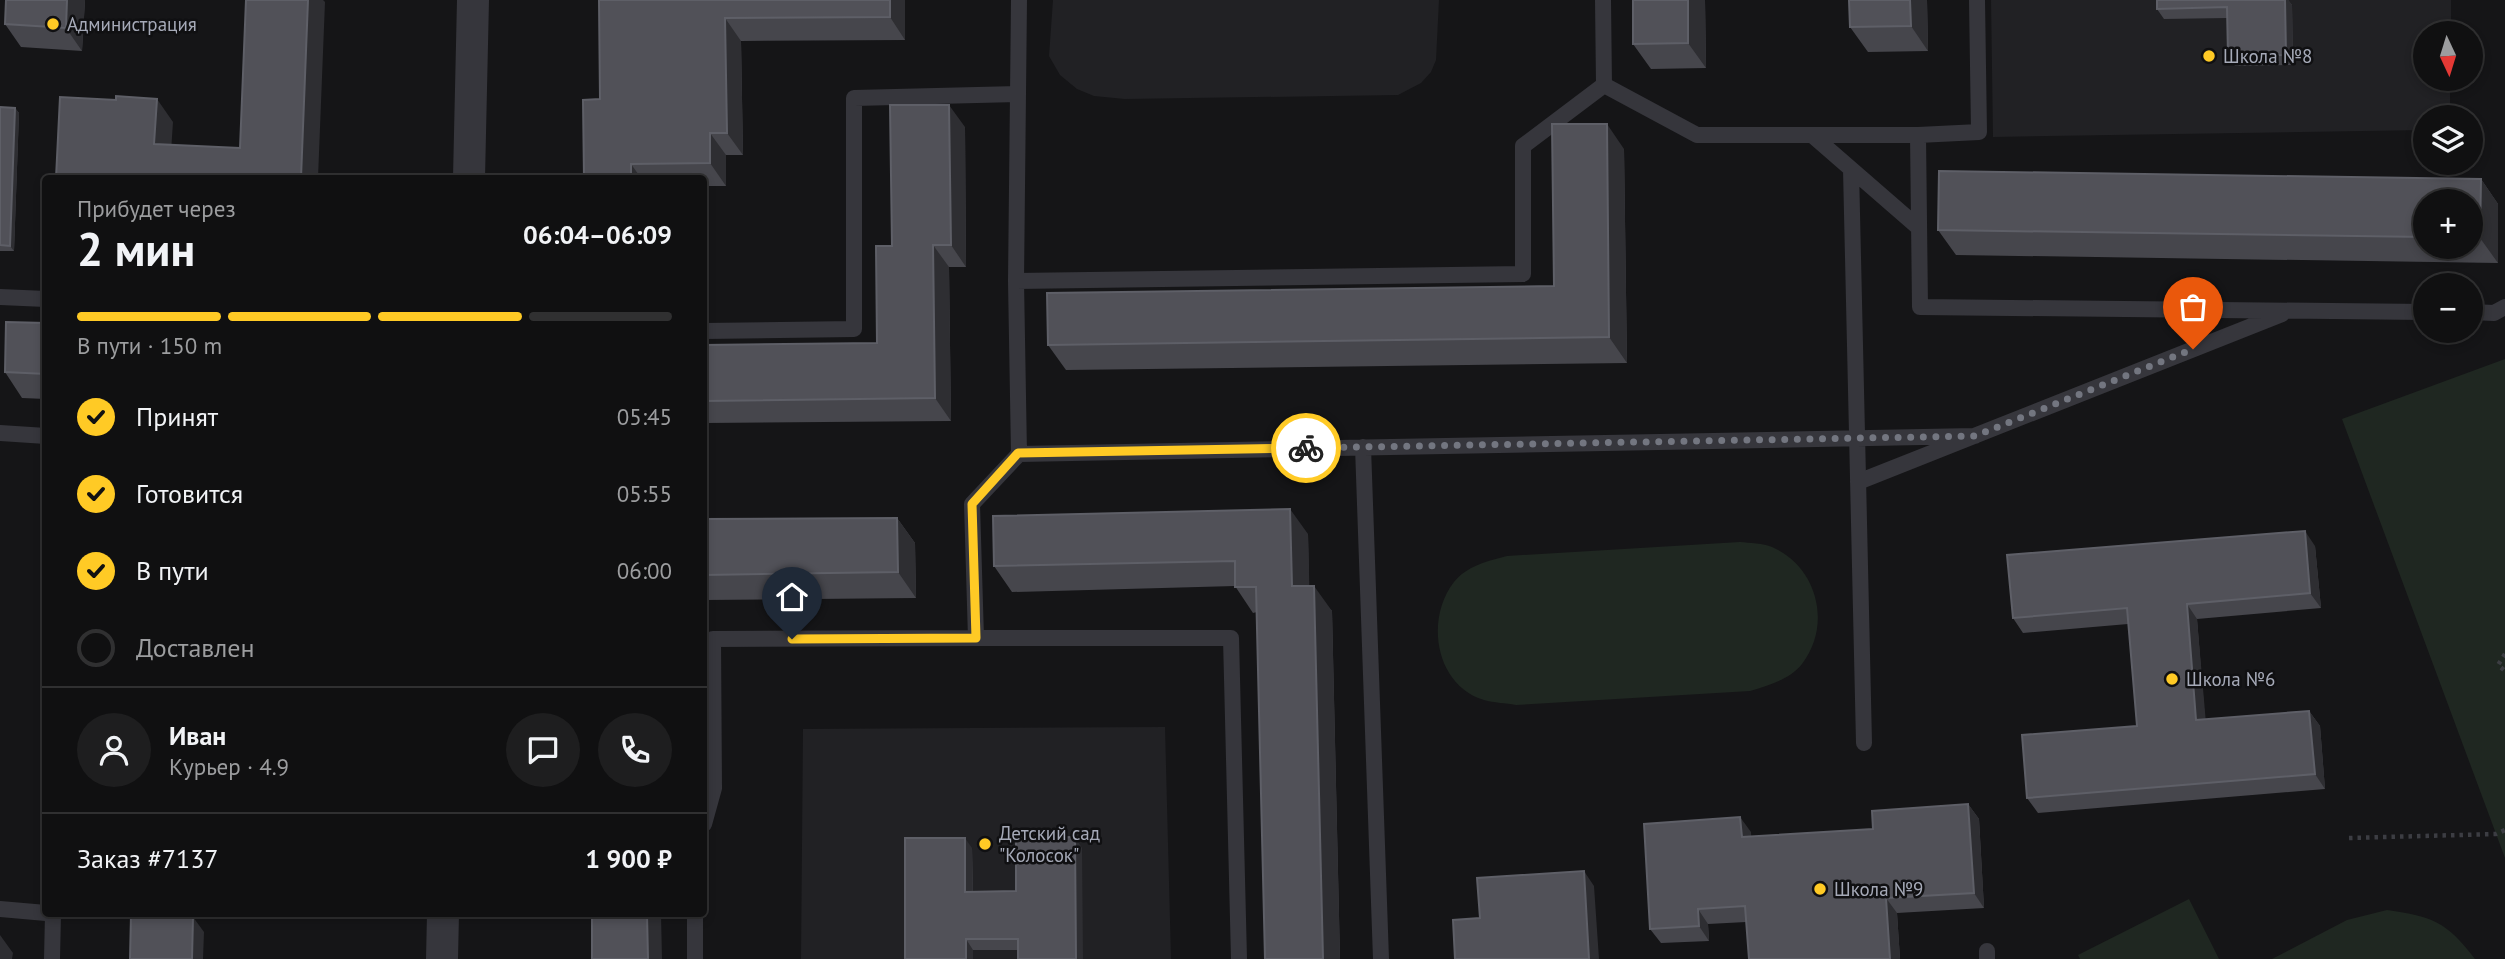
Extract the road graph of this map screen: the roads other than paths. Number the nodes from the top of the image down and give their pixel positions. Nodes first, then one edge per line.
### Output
1 (473, 0) edge
2 (1019, 0) edge
3 (1603, 0) edge
4 (1977, 0) edge
5 (1604, 85) junction
6 (1018, 94) junction
7 (1812, 135) junction
8 (1918, 135) junction
9 (1851, 169) junction
10 (470, 175) edge
11 (1919, 228) junction
12 (1016, 281) junction
13 (0, 297) edge
14 (42, 299) edge
15 (2505, 307) edge
16 (2290, 311) junction
17 (2413, 312) edge
18 (2483, 313) edge
19 (707, 331) edge
20 (0, 433) edge
21 (42, 436) edge
22 (1975, 436) junction
23 (1857, 438) junction
24 (1363, 447) junction
25 (1018, 453) junction
26 (1858, 482) junction
27 (976, 638) junction
28 (1864, 743) dead end
29 (709, 788) edge
30 (0, 909) edge
31 (42, 913) edge
32 (53, 917) edge
33 (443, 917) edge
34 (695, 917) edge
35 (52, 959) edge
36 (442, 959) edge
37 (695, 959) edge
38 (1239, 959) edge
39 (1381, 959) edge

1 - 10 street
2 - 6 lane
3 - 5 lane
4 - 8 lane
5 - 7 lane
5 - 12 lane
6 - 12 lane
6 - 19 lane
7 - 8 lane
7 - 9 lane
8 - 11 lane
9 - 11 lane
9 - 23 lane
11 - 16 lane
12 - 25 lane
13 - 14 lane
15 - 18 lane
16 - 17 lane
16 - 22 lane
20 - 21 lane
22 - 23 lane
22 - 26 lane
23 - 24 lane
23 - 26 lane
24 - 25 lane
24 - 39 lane
25 - 27 lane
26 - 28 lane
27 - 29 lane
27 - 38 lane
30 - 31 lane
32 - 35 lane
33 - 36 street
34 - 37 lane

